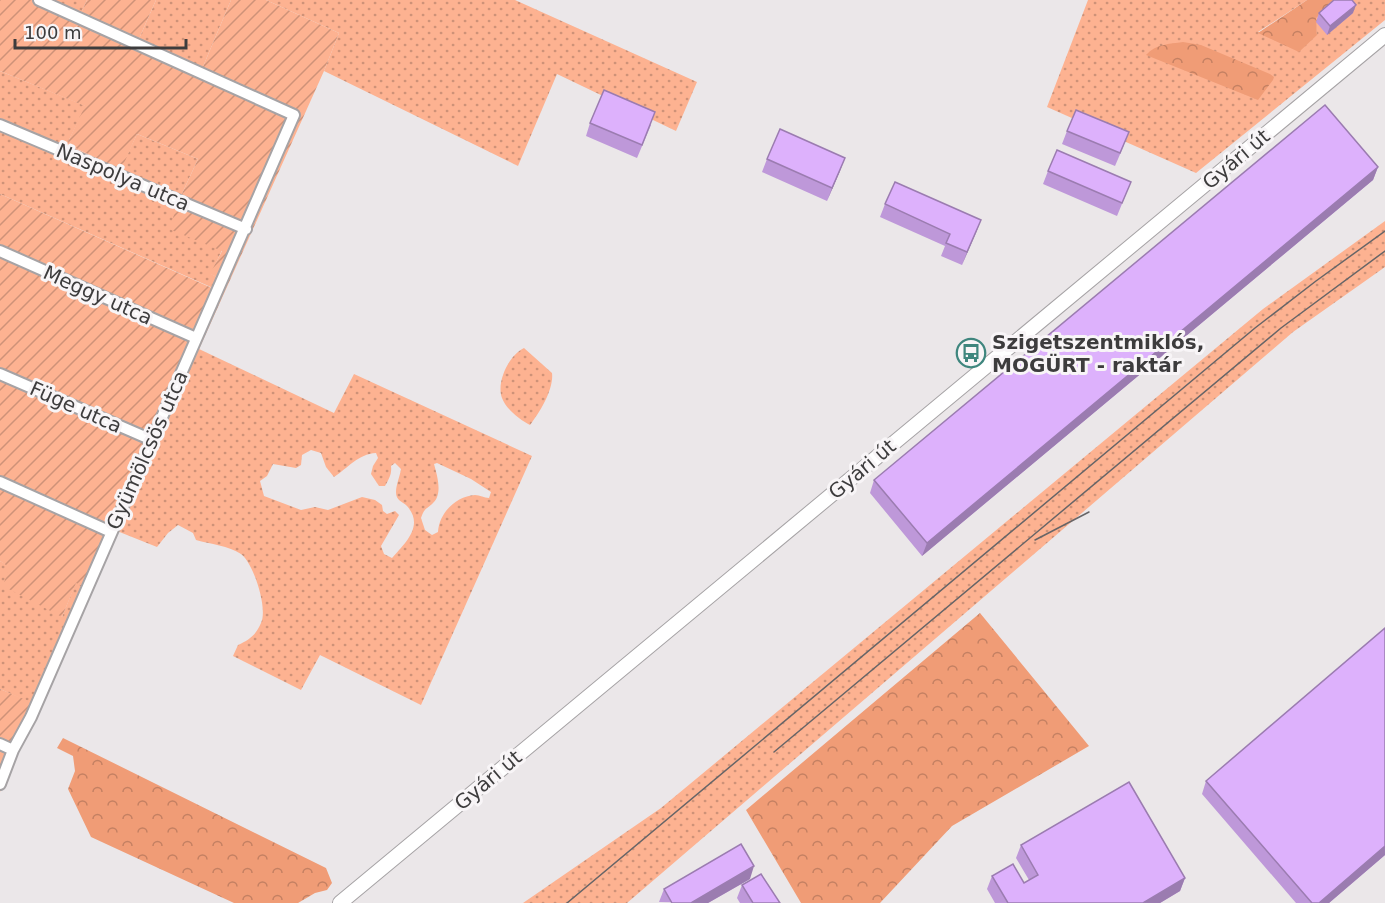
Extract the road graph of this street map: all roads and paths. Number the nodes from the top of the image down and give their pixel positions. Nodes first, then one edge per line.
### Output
1 (39, 0) edge
2 (1385, 35) edge
3 (0, 125) edge
4 (246, 229) junction
5 (0, 251) edge
6 (196, 338) junction
7 (0, 374) edge
8 (152, 440) junction
9 (0, 482) edge
10 (111, 532) junction
11 (0, 744) edge
12 (14, 750) junction
13 (0, 784) edge
14 (340, 903) edge

1 - 4 street, Gyümölcsös utca
2 - 14 street, Gyári út
3 - 4 street, Naspolya utca
4 - 6 street, Gyümölcsös utca
5 - 6 street, Meggy utca
6 - 8 street, Gyümölcsös utca
7 - 8 street, Füge utca
8 - 10 street, Gyümölcsös utca
9 - 10 street
10 - 12 street, Gyümölcsös utca
11 - 12 street
12 - 13 street, Gyümölcsös utca

